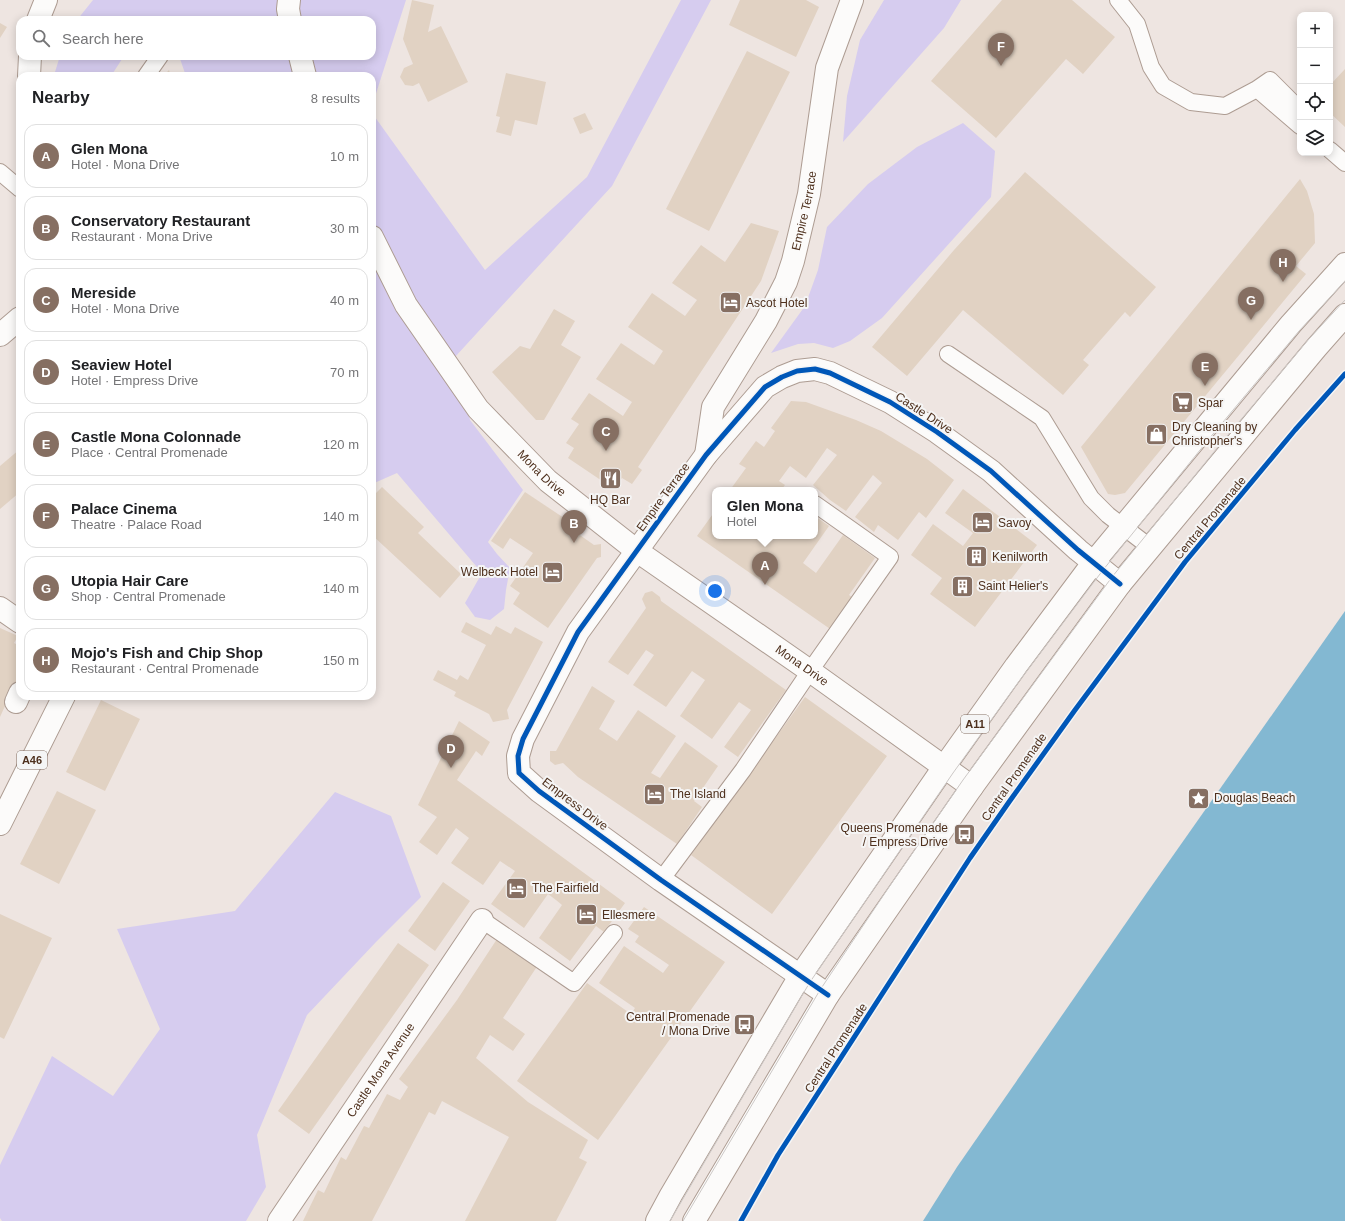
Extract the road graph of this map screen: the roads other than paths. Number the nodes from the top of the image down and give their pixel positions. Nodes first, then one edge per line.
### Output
1 (46, 0) edge
2 (289, 0) edge
3 (852, 0) edge
4 (1118, 0) edge
5 (40, 16) edge
6 (289, 16) edge
7 (30, 60) edge
8 (157, 60) edge
9 (301, 60) edge
10 (29, 72) edge
11 (149, 72) edge
12 (304, 72) edge
13 (1258, 89) junction
14 (1297, 107) edge
15 (1297, 123) edge
16 (0, 172) edge
17 (16, 186) edge
18 (376, 245) edge
19 (1345, 264) edge
20 (1345, 315) edge
21 (16, 321) edge
22 (0, 334) edge
23 (948, 354) dead end
24 (706, 455) junction
25 (818, 506) edge
26 (1124, 527) junction
27 (1151, 548) junction
28 (637, 551) junction
29 (1093, 563) junction
30 (1120, 584) junction
31 (0, 608) edge
32 (16, 619) edge
33 (810, 671) junction
34 (62, 700) edge
35 (944, 767) junction
36 (972, 787) junction
37 (0, 824) edge
38 (661, 880) junction
39 (482, 920) joint
40 (614, 933) dead end
41 (800, 976) junction
42 (828, 995) junction
43 (279, 1221) edge
44 (657, 1221) edge
45 (694, 1221) edge

1 - 5 street
2 - 6 street
3 - 24 street, Empire Terrace
4 - 13 lane
7 - 10 street
8 - 11 lane
9 - 12 street
13 - 14 lane
13 - 15 lane
16 - 17 lane
18 - 28 street, Mona Drive
19 - 26 street, A11
20 - 27 street
21 - 22 street
23 - 26 lane
24 - 28 street, Empire Terrace
24 - 29 street, Castle Drive
25 - 33 lane
26 - 27 lane
26 - 29 street, A11
27 - 30 street
28 - 33 street, Mona Drive
28 - 38 street, Empress Drive
29 - 30 street, Castle Drive
29 - 35 street, A11
30 - 36 street
31 - 32 street
33 - 35 street, Mona Drive
33 - 38 lane
34 - 37 street, A46
35 - 36 street, Mona Drive
35 - 41 street, A11
36 - 42 street
38 - 41 street, Empress Drive
39 - 40 lane
39 - 43 street, Castle Mona Avenue
41 - 42 street, Empress Drive
41 - 44 street, A11
42 - 45 street

